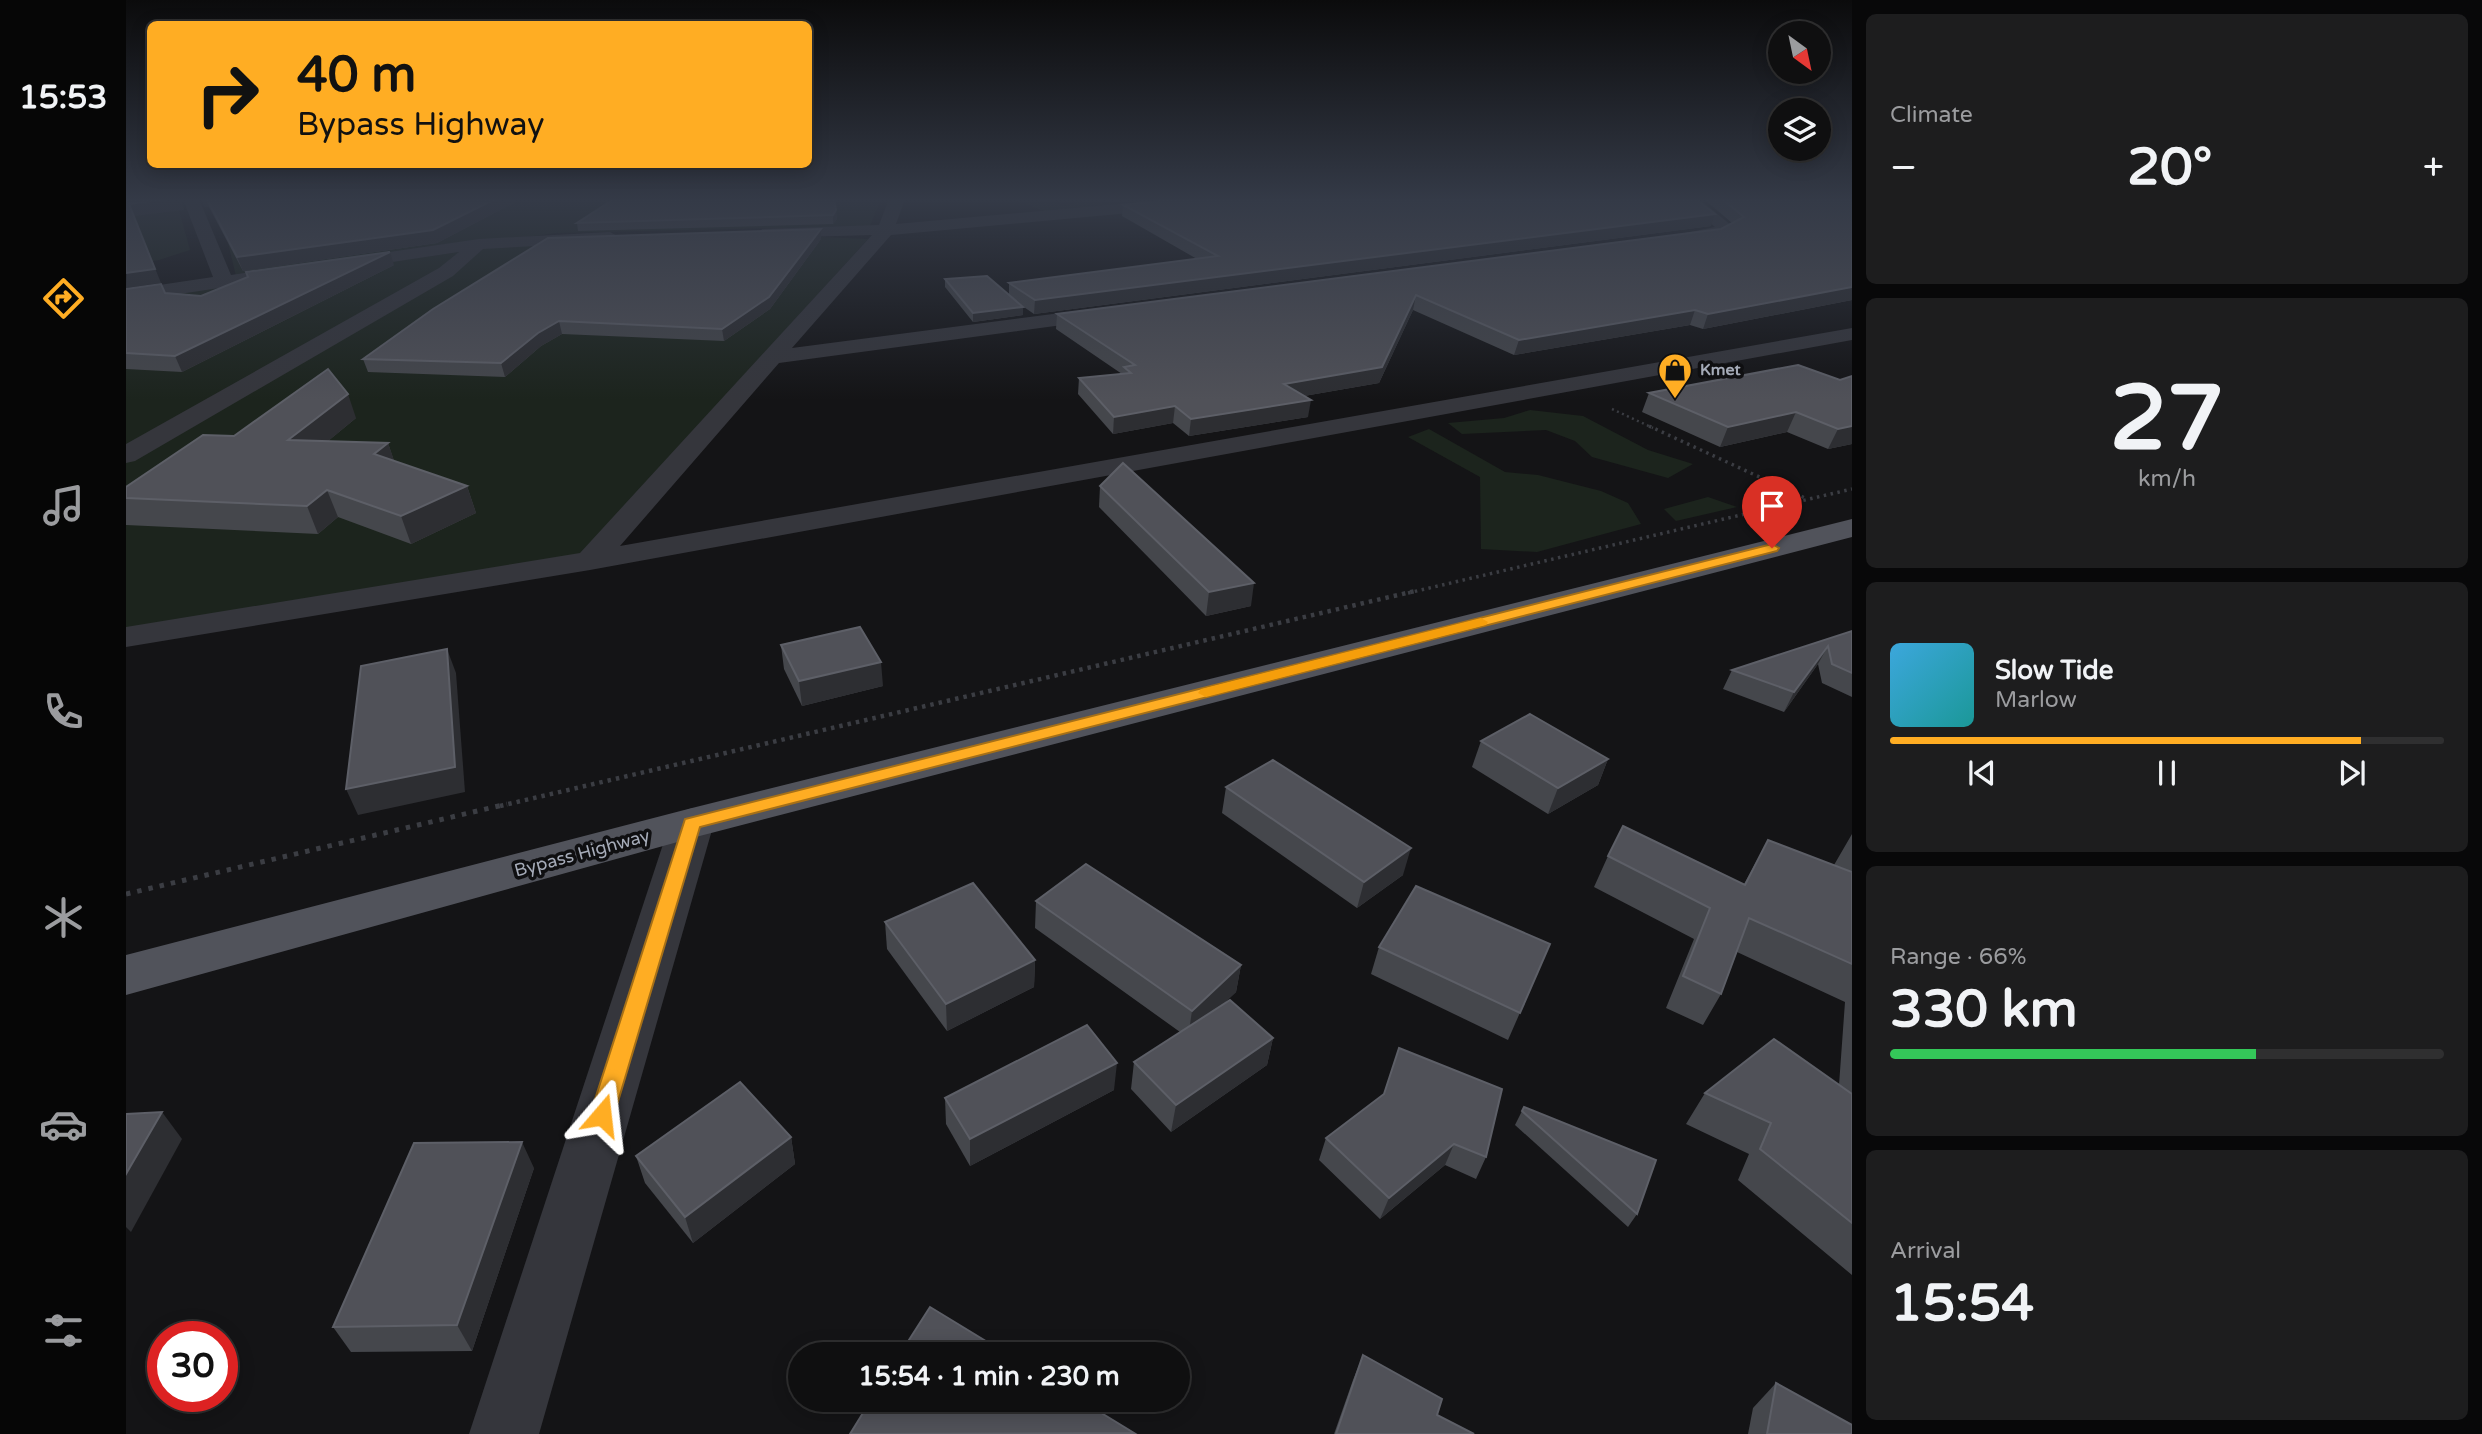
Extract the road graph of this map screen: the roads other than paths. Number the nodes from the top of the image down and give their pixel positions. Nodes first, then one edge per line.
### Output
1 (218, 266) edge
2 (332, 266) edge
3 (453, 266) edge
4 (855, 266) edge
5 (224, 282) junction
6 (126, 296) edge
7 (1121, 312) edge
8 (1852, 334) edge
9 (775, 357) junction
10 (126, 455) edge
11 (1852, 528) edge
12 (590, 561) junction
13 (126, 637) edge
14 (692, 823) junction
15 (126, 975) edge
16 (504, 1434) edge

1 - 5 street
2 - 5 street
3 - 10 street
4 - 9 street
5 - 6 street
7 - 9 street
8 - 12 street
9 - 12 street
11 - 14 main road, Bypass Highway
12 - 13 street
14 - 15 main road, Bypass Highway
14 - 16 street

